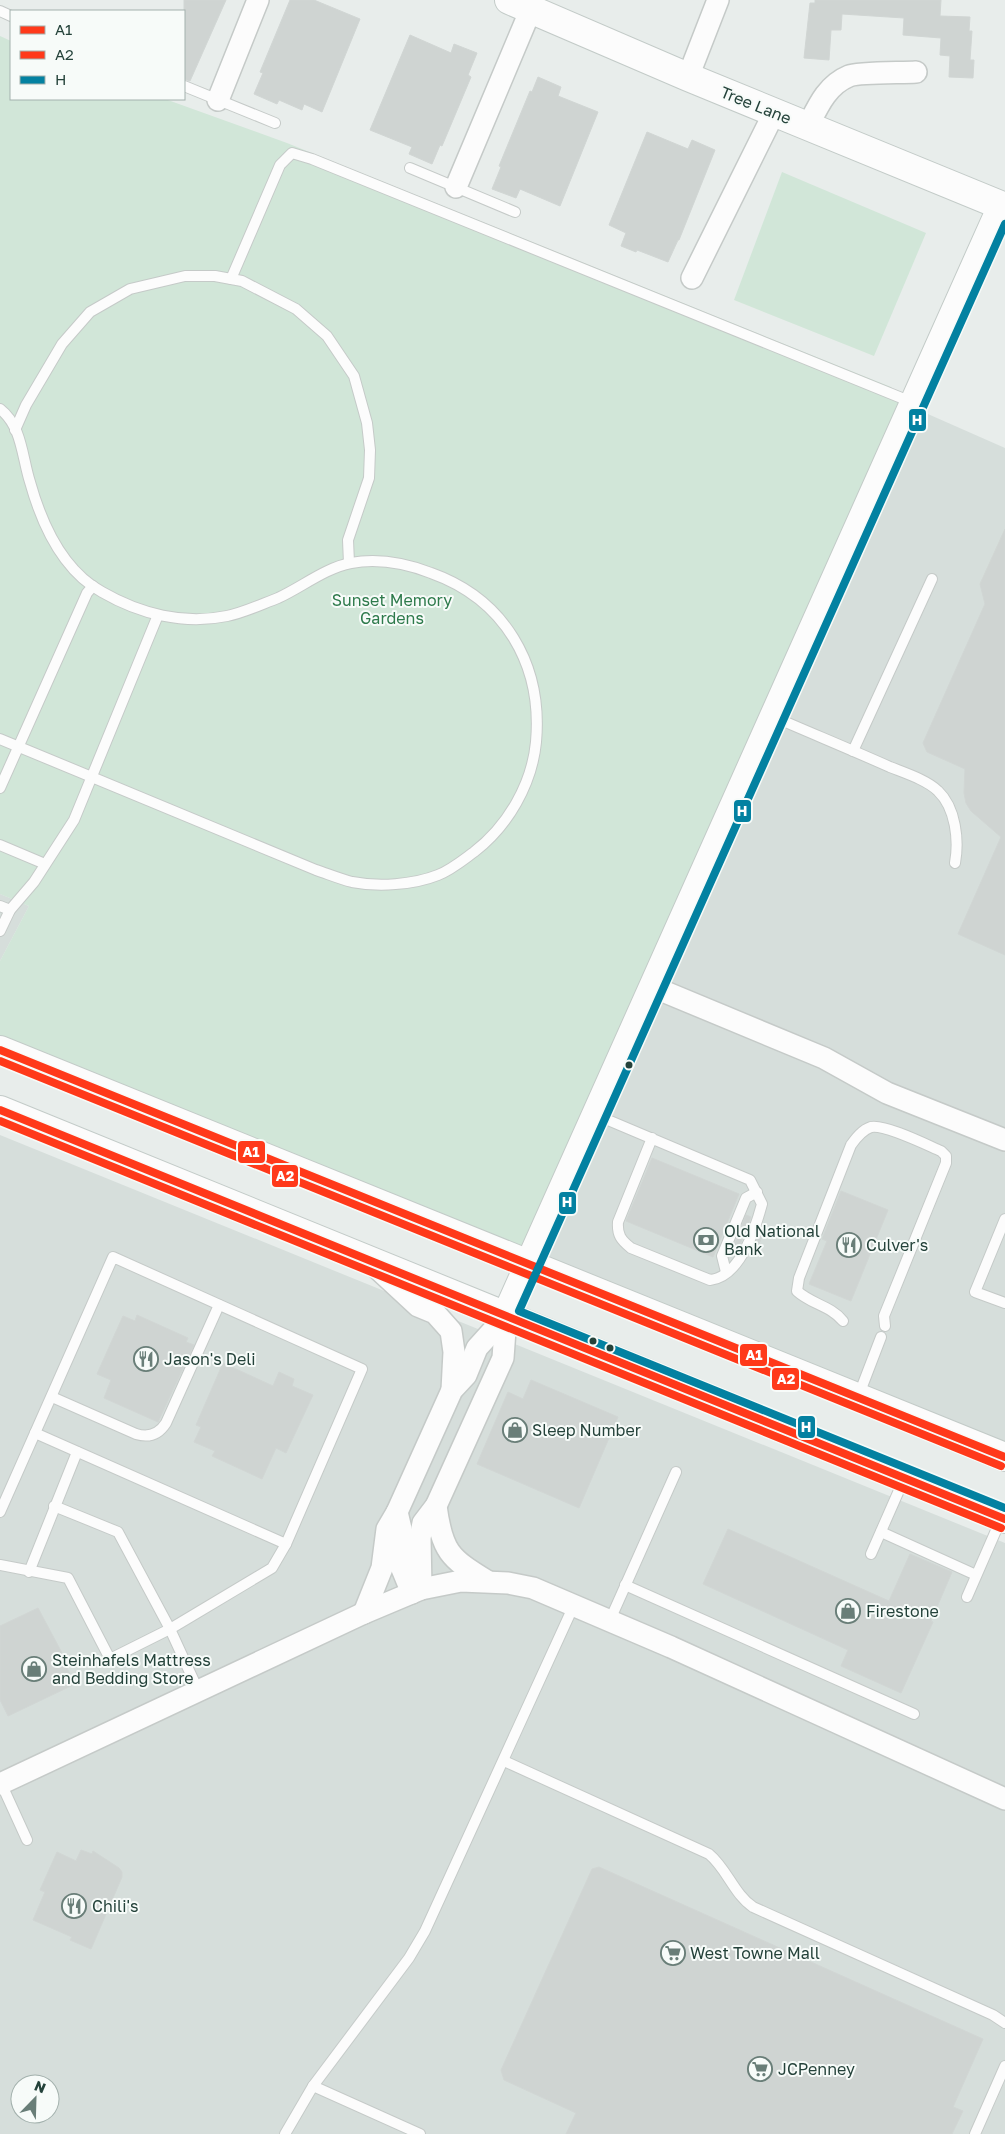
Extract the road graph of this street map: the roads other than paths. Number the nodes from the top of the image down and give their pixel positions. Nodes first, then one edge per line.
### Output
1 (258, 0) edge
2 (718, 0) edge
3 (520, 4) edge
4 (916, 72) dead end
5 (688, 77) junction
6 (185, 86) edge
7 (218, 100) junction
8 (774, 113) junction
9 (274, 123) dead end
10 (808, 126) junction
11 (410, 168) dead end
12 (456, 187) junction
13 (1004, 204) edge
14 (514, 212) dead end
15 (692, 278) dead end
16 (231, 279) junction
17 (914, 403) junction
18 (0, 409) edge
19 (16, 430) junction
20 (349, 563) junction
21 (932, 579) dead end
22 (93, 586) junction
23 (158, 616) junction
24 (774, 717) junction
25 (0, 740) edge
26 (20, 747) junction
27 (853, 751) junction
28 (92, 778) junction
29 (0, 788) edge
30 (0, 845) edge
31 (955, 863) dead end
32 (45, 864) junction
33 (5, 908) edge
34 (0, 931) edge
35 (652, 987) junction
36 (0, 1050) edge
37 (0, 1110) edge
38 (595, 1114) junction
39 (652, 1138) junction
40 (1005, 1140) edge
41 (758, 1192) junction
42 (1005, 1219) edge
43 (366, 1258) junction
44 (528, 1264) junction
45 (726, 1272) junction
46 (1005, 1303) edge
47 (219, 1305) junction
48 (506, 1316) junction
49 (843, 1321) dead end
50 (885, 1326) dead end
51 (881, 1337) dead end
52 (452, 1390) junction
53 (52, 1396) junction
54 (858, 1398) junction
55 (35, 1433) junction
56 (77, 1452) junction
57 (1005, 1457) edge
58 (676, 1472) dead end
59 (904, 1478) junction
60 (54, 1506) junction
61 (436, 1506) junction
62 (0, 1512) edge
63 (397, 1512) junction
64 (1003, 1519) edge
65 (881, 1532) junction
66 (286, 1544) junction
67 (871, 1554) dead end
68 (0, 1565) edge
69 (29, 1572) junction
70 (976, 1575) junction
71 (487, 1581) junction
72 (625, 1585) junction
73 (417, 1591) junction
74 (967, 1597) dead end
75 (574, 1605) junction
76 (364, 1613) junction
77 (610, 1620) junction
78 (170, 1629) junction
79 (198, 1690) junction
80 (914, 1714) dead end
81 (504, 1760) junction
82 (1, 1784) edge
83 (1005, 1797) edge
84 (27, 1840) dead end
85 (1005, 2023) edge
86 (1005, 2066) edge
87 (313, 2086) junction
88 (285, 2134) edge
89 (420, 2134) edge
90 (975, 2134) edge

1 - 7 street
2 - 5 street
3 - 5 main road, Tree Lane
3 - 12 street
4 - 10 street
5 - 8 main road, Tree Lane
6 - 7 lane
7 - 9 lane
8 - 10 main road, Tree Lane
8 - 15 street
10 - 13 main road, Tree Lane
11 - 12 lane
12 - 14 lane
13 - 17 main road
16 - 17 lane
16 - 19 lane
16 - 20 lane
17 - 24 main road
18 - 19 lane
19 - 22 lane
20 - 23 lane
20 - 28 lane
21 - 27 lane
22 - 23 lane
22 - 26 lane
23 - 28 lane
24 - 27 lane
24 - 35 main road
25 - 26 lane
26 - 28 lane
26 - 29 lane
27 - 31 lane
28 - 32 lane
30 - 32 lane
32 - 33 lane
33 - 34 lane
35 - 38 main road
35 - 40 street
36 - 44 main road
37 - 43 main road
38 - 39 lane
38 - 44 main road
39 - 41 lane
39 - 45 lane
41 - 45 lane
41 - 45 lane
42 - 46 lane
43 - 48 main road
43 - 52 street
44 - 48 main road
44 - 54 main road
47 - 53 lane
47 - 53 lane
47 - 66 lane
48 - 52 street
48 - 59 main road
48 - 61 street
49 - 50 lane
51 - 54 lane
52 - 63 street
53 - 55 lane
54 - 57 main road
55 - 56 lane
55 - 62 lane
56 - 60 lane
56 - 66 lane
58 - 72 lane
59 - 64 main road
59 - 65 lane
60 - 69 lane
60 - 78 lane
61 - 71 street
61 - 73 street
63 - 73 street
63 - 76 street
64 - 70 lane
65 - 67 lane
65 - 70 lane
66 - 78 lane
68 - 69 lane
69 - 78 lane
70 - 74 lane
71 - 73 street
71 - 75 street
72 - 77 lane
72 - 80 lane
73 - 76 street
75 - 77 street
75 - 81 lane
76 - 79 street
77 - 83 street
78 - 79 lane
79 - 82 street
81 - 85 lane
81 - 87 lane
82 - 84 lane
86 - 90 lane
87 - 88 lane
87 - 89 lane

